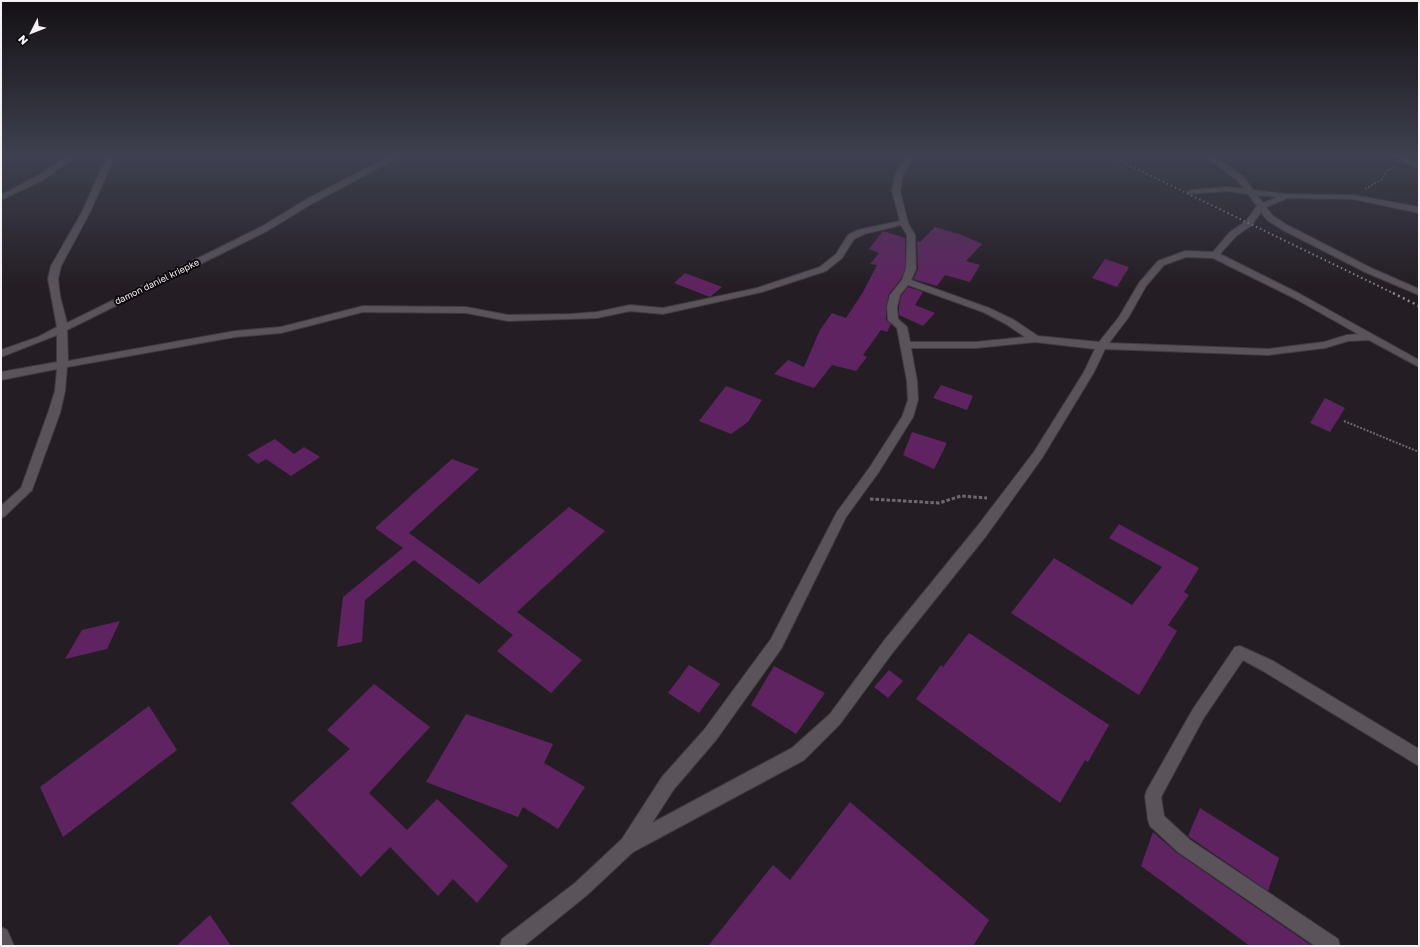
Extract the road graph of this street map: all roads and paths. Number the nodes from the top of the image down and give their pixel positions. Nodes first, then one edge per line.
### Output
1 (91, 200) edge
2 (313, 200) edge
3 (898, 200) edge
4 (1255, 200) edge
5 (1277, 200) edge
6 (1369, 200) edge
7 (1260, 207) junction
8 (1419, 210) edge
9 (904, 223) junction
10 (1215, 255) junction
11 (906, 281) junction
12 (1419, 292) edge
13 (63, 328) junction
14 (1370, 337) junction
15 (1034, 339) junction
16 (907, 345) junction
17 (1102, 345) junction
18 (1, 354) edge
19 (1419, 364) edge
20 (62, 366) junction
21 (1, 376) edge
22 (1344, 421) dead end
23 (1419, 452) edge
24 (854, 498) junction
25 (1005, 500) junction
26 (1, 513) edge
27 (1419, 758) edge
28 (627, 846) junction
29 (1, 936) edge
30 (5, 946) edge
31 (509, 946) edge
32 (1332, 946) edge

1 - 13 street
2 - 13 street, damon daniel kriepke
3 - 9 street
4 - 7 street
5 - 7 street
6 - 8 street
7 - 10 street
7 - 12 street
9 - 11 street
9 - 20 street
10 - 14 street
10 - 17 street
11 - 15 street
11 - 16 street
13 - 18 street, damon daniel kriepke
13 - 20 street
14 - 17 street
14 - 19 street
15 - 16 street
15 - 17 street
16 - 24 street
17 - 25 street
20 - 21 street
20 - 26 street
22 - 23 path
24 - 25 path
24 - 28 street
25 - 28 street
27 - 32 street
28 - 31 street
29 - 30 street

